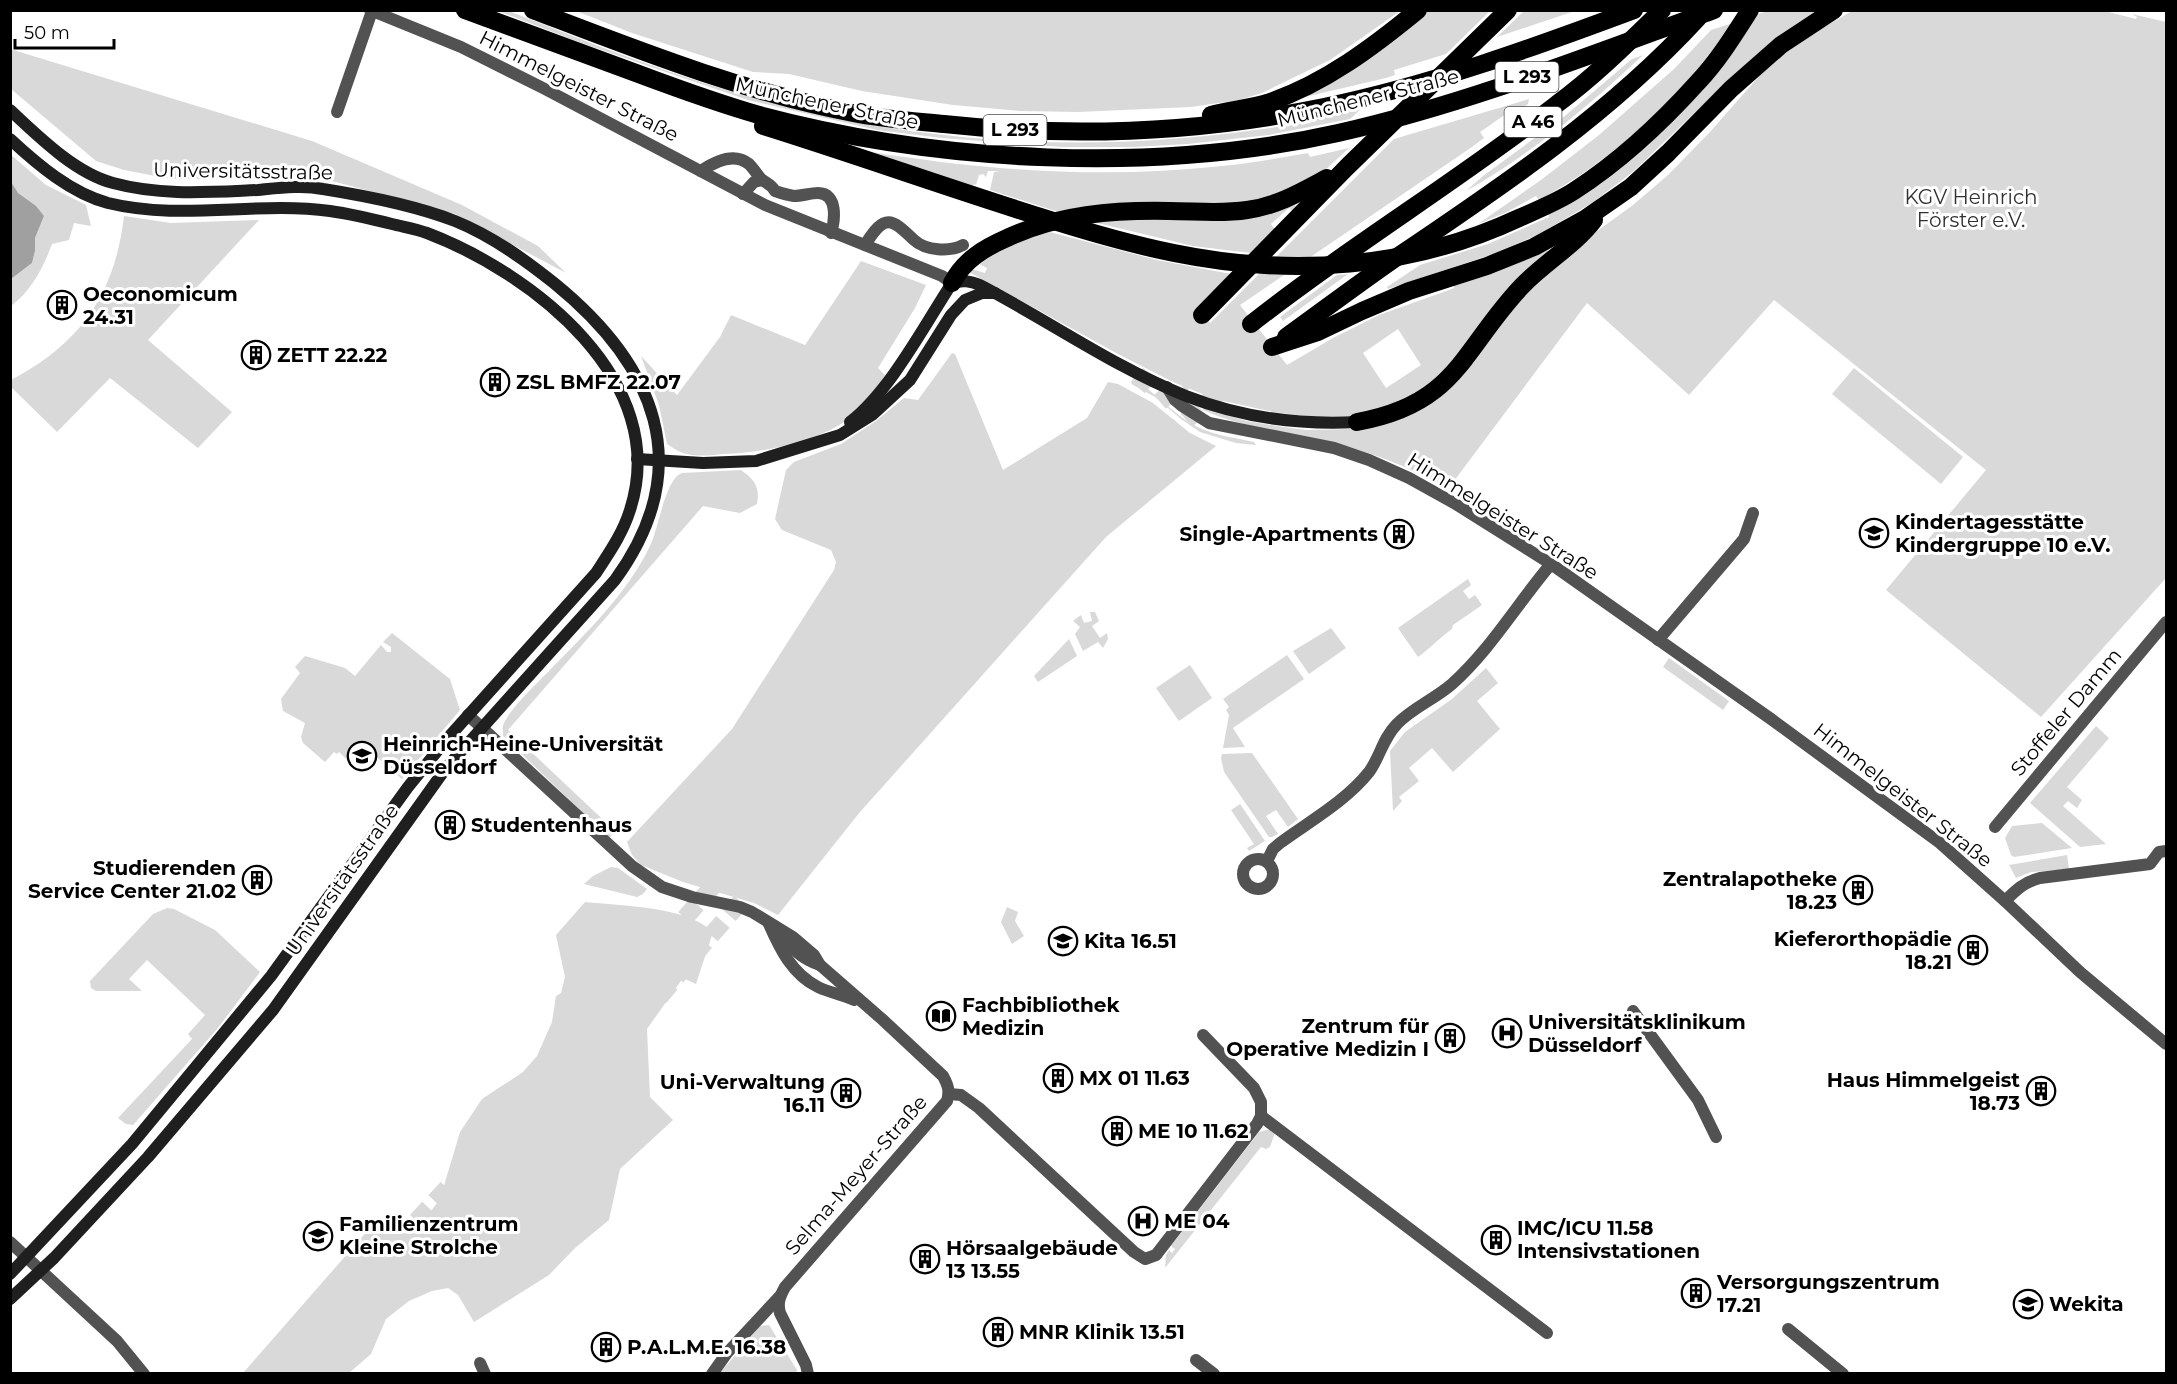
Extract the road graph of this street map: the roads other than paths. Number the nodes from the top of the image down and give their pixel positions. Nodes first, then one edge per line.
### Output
1 (465, 10) edge
2 (533, 10) edge
3 (1418, 10) edge
4 (1508, 10) edge
5 (1634, 10) edge
6 (1662, 10) edge
7 (1705, 10) edge
8 (1714, 10) edge
9 (1750, 10) edge
10 (1834, 10) edge
11 (371, 11) edge
12 (702, 98) junction
13 (10, 110) edge
14 (337, 112) dead end
15 (1176, 129) junction
16 (10, 139) edge
17 (1347, 167) junction
18 (701, 171) junction
19 (762, 180) junction
20 (775, 191) junction
21 (743, 194) junction
22 (765, 205) junction
23 (1602, 209) junction
24 (831, 232) junction
25 (865, 245) junction
26 (963, 245) dead end
27 (952, 283) junction
28 (996, 293) junction
29 (956, 309) junction
30 (1202, 315) tunnel mouth
31 (1251, 324) tunnel mouth
32 (1167, 387) junction
33 (1358, 423) joint
34 (810, 446) junction
35 (638, 459) junction
36 (659, 459) junction
37 (1753, 513) dead end
38 (1551, 564) junction
39 (580, 592) junction
40 (595, 603) junction
41 (2166, 622) edge
42 (1658, 640) junction
43 (468, 716) junction
44 (482, 728) junction
45 (1995, 827) dead end
46 (2166, 851) edge
47 (1267, 861) dead end
48 (2006, 901) junction
49 (769, 922) junction
50 (863, 1004) junction
51 (1633, 1011) dead end
52 (1203, 1035) dead end
53 (2166, 1044) edge
54 (949, 1094) junction
55 (1261, 1116) junction
56 (1716, 1137) dead end
57 (10, 1242) edge
58 (27, 1258) junction
59 (41, 1270) junction
60 (10, 1274) edge
61 (780, 1296) junction
62 (10, 1299) edge
63 (1788, 1329) dead end
64 (1547, 1333) dead end
65 (1196, 1360) dead end
66 (144, 1374) edge
67 (712, 1374) edge
68 (808, 1374) edge
69 (1214, 1374) edge
70 (1843, 1374) edge

1 - 12 highway, Münchener Straße / L 293
2 - 15 highway, Münchener Straße / L 293
3 - 15 highway
4 - 17 highway, L 293
5 - 15 highway, Münchener Straße / L 293
6 - 31 highway, A 46
7 - 23 highway, A 46
8 - 12 highway, Münchener Straße / L 293
9 - 12 highway
10 - 23 highway
11 - 14 street, Himmelgeister Straße
11 - 18 street, Himmelgeister Straße
13 - 36 street, Universitätsstraße
16 - 35 street, Universitätsstraße
17 - 27 highway
17 - 30 highway
18 - 19 street
18 - 21 street, Himmelgeister Straße
19 - 20 street
19 - 21 street
20 - 22 street
20 - 24 street
21 - 22 street, Himmelgeister Straße
22 - 24 street, Himmelgeister Straße
23 - 33 highway
24 - 25 street, Himmelgeister Straße
25 - 26 street
25 - 27 street, Himmelgeister Straße
27 - 28 street, Himmelgeister Straße
27 - 29 street
27 - 34 street
28 - 29 street
28 - 32 street, Himmelgeister Straße
29 - 34 street
32 - 33 street
32 - 38 street, Himmelgeister Straße
34 - 36 street
35 - 36 street
35 - 39 street, Universitätsstraße
36 - 40 street, Universitätsstraße
37 - 42 street
38 - 42 street, Himmelgeister Straße
38 - 47 street
39 - 40 street
39 - 43 street, Universitätsstraße
40 - 44 street, Universitätsstraße
41 - 45 street, Stoffeler Damm
42 - 48 street, Himmelgeister Straße
43 - 44 street, Selma-Meyer-Straße
43 - 58 street, Universitätsstraße
44 - 49 street, Selma-Meyer-Straße
44 - 59 street, Universitätsstraße
46 - 48 street
48 - 53 street, Himmelgeister Straße
49 - 50 street, Selma-Meyer-Straße
49 - 50 street, Selma-Meyer-Straße
50 - 54 street, Selma-Meyer-Straße
51 - 56 street
52 - 55 street
54 - 55 street
54 - 61 street, Selma-Meyer-Straße
55 - 64 street
57 - 58 street
58 - 59 street
58 - 60 street, Universitätsstraße
59 - 62 street, Universitätsstraße
59 - 66 street
61 - 67 street, Selma-Meyer-Straße
61 - 68 street
63 - 70 street
65 - 69 street

